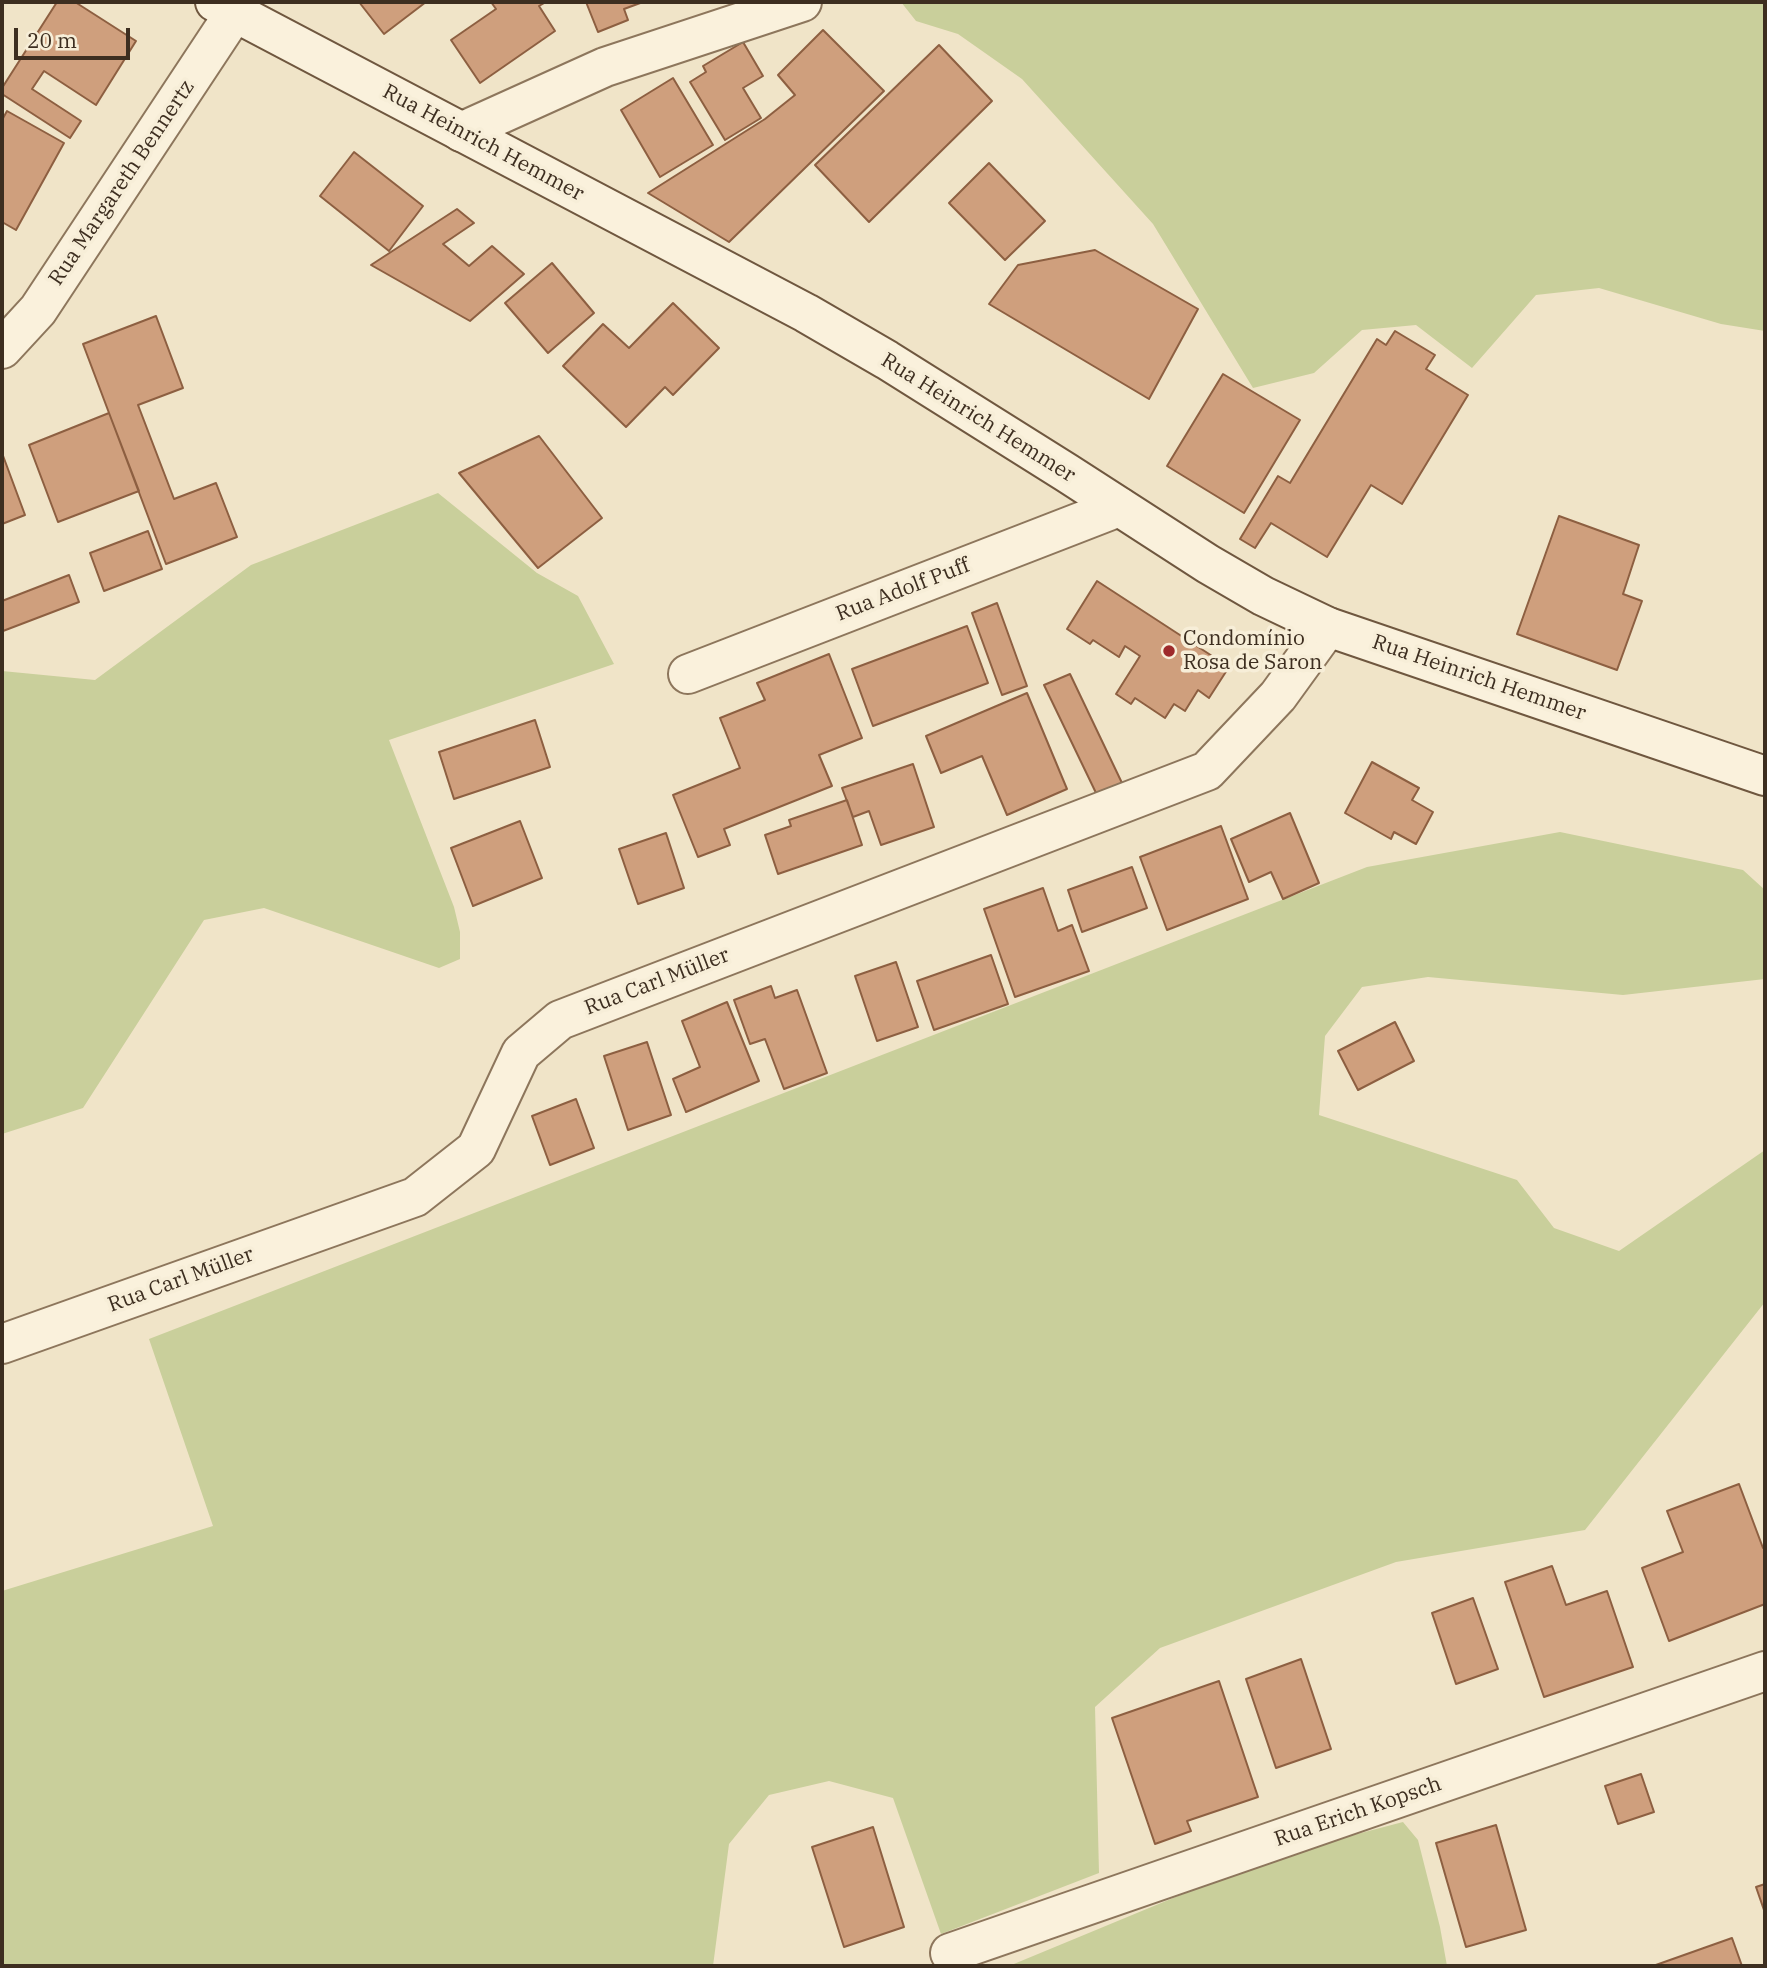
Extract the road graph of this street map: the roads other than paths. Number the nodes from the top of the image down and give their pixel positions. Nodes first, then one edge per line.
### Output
1 (802, 2) edge
2 (225, 7) edge
3 (461, 132) junction
4 (2, 349) edge
5 (1119, 507) junction
6 (1328, 627) junction
7 (688, 674) dead end
8 (1765, 776) edge
9 (2, 1344) edge
10 (1765, 1671) edge
11 (950, 1953) dead end

1 - 3 street
2 - 3 street, Rua Heinrich Hemmer
2 - 4 street, Rua Margareth Bennertz
3 - 5 street, Rua Heinrich Hemmer
5 - 6 street, Rua Heinrich Hemmer
5 - 7 street, Rua Adolf Puff
6 - 8 street, Rua Heinrich Hemmer
6 - 9 street, Rua Carl Müller
10 - 11 street, Rua Erich Kopsch

